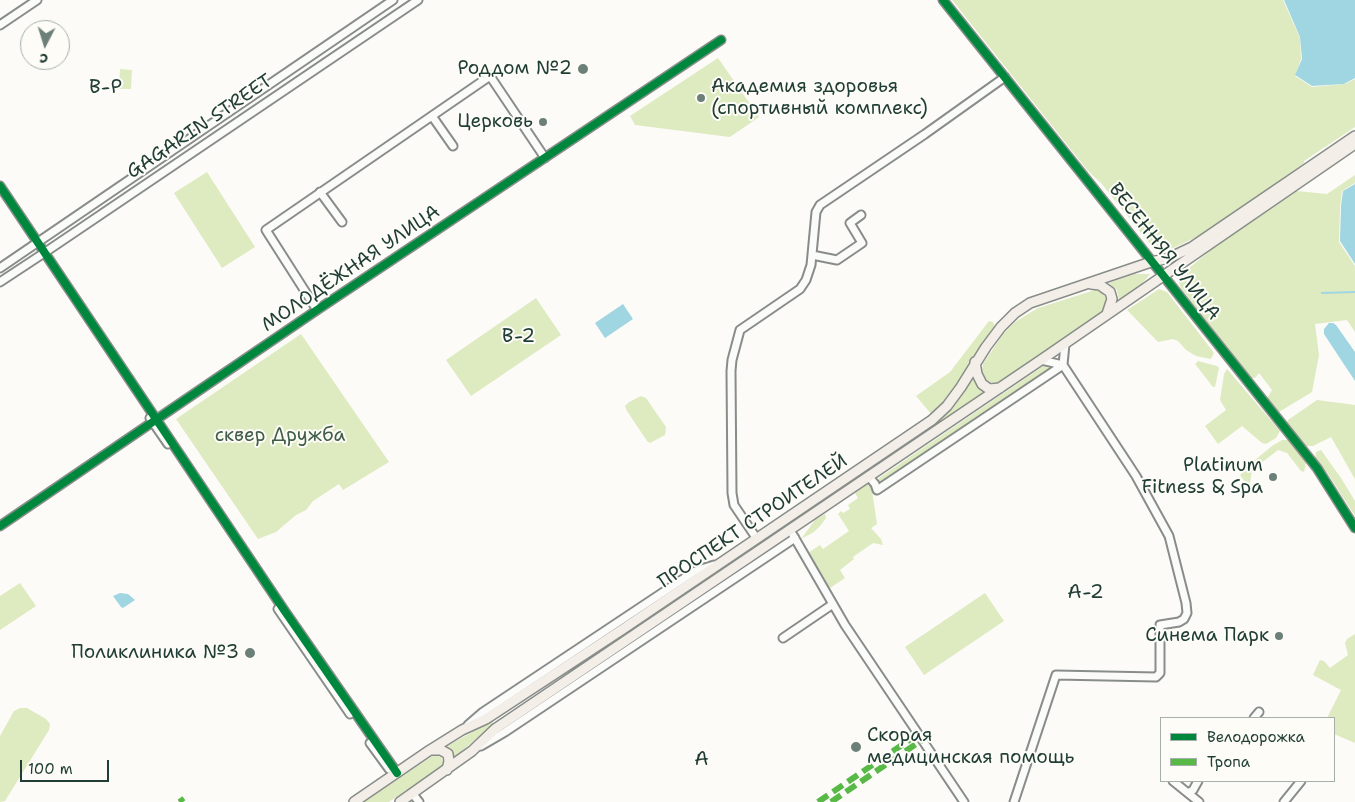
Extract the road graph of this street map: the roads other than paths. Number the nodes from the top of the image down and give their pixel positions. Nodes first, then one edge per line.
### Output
1 (37, 0) edge
2 (393, 0) edge
3 (418, 0) edge
4 (943, 0) edge
5 (0, 25) edge
6 (721, 40) dead end
7 (1005, 77) junction
8 (432, 116) junction
9 (1355, 136) edge
10 (1355, 144) edge
11 (453, 146) dead end
12 (545, 158) junction
13 (0, 186) edge
14 (320, 192) junction
15 (0, 193) edge
16 (861, 215) dead end
17 (342, 222) dead end
18 (36, 244) junction
19 (43, 254) junction
20 (812, 254) junction
21 (1151, 262) junction
22 (0, 268) edge
23 (1162, 276) junction
24 (0, 282) edge
25 (1090, 284) junction
26 (317, 310) junction
27 (1107, 315) junction
28 (1065, 344) junction
29 (1041, 360) junction
30 (975, 362) junction
31 (1063, 366) junction
32 (1000, 388) junction
33 (155, 420) junction
34 (869, 477) junction
35 (0, 526) edge
36 (1355, 528) edge
37 (792, 534) junction
38 (757, 539) junction
39 (833, 604) junction
40 (783, 638) dead end
41 (430, 750) junction
42 (446, 770) junction
43 (395, 774) junction
44 (1174, 782) edge
45 (1197, 782) edge
46 (1300, 782) edge
47 (1188, 793) junction
48 (411, 797) edge
49 (354, 802) edge
50 (400, 802) edge
51 (419, 802) edge
52 (964, 802) edge
53 (1014, 802) edge
54 (1199, 802) edge
55 (1284, 802) edge

1 - 5 street
2 - 18 street, GAGARIN STREET
3 - 19 street, GAGARIN STREET
4 - 7 street, ВЕСЕННЯЯ УЛИЦА
6 - 12 street, МОЛОДЁЖНАЯ УЛИЦА
7 - 20 street
7 - 21 street, ВЕСЕННЯЯ УЛИЦА
8 - 11 street
8 - 12 street
8 - 14 street
9 - 21 main road, ПРОСПЕКТ СТРОИТЕЛЕЙ
10 - 23 main road, ПРОСПЕКТ СТРОИТЕЛЕЙ
12 - 26 street, МОЛОДЁЖНАЯ УЛИЦА
13 - 18 street
14 - 17 street
14 - 26 street
15 - 18 street
16 - 20 street
18 - 19 street
18 - 22 street, GAGARIN STREET
19 - 24 street, GAGARIN STREET
19 - 33 street
20 - 38 street
21 - 23 street, ВЕСЕННЯЯ УЛИЦА
21 - 25 main road, ПРОСПЕКТ СТРОИТЕЛЕЙ
23 - 27 main road, ПРОСПЕКТ СТРОИТЕЛЕЙ
23 - 36 street, ВЕСЕННЯЯ УЛИЦА
25 - 27 main road
25 - 30 main road, ПРОСПЕКТ СТРОИТЕЛЕЙ
26 - 33 street, МОЛОДЁЖНАЯ УЛИЦА
27 - 28 main road, ПРОСПЕКТ СТРОИТЕЛЕЙ
28 - 29 main road, ПРОСПЕКТ СТРОИТЕЛЕЙ
28 - 31 street
29 - 31 street
29 - 32 main road, ПРОСПЕКТ СТРОИТЕЛЕЙ
30 - 32 main road
30 - 38 main road, ПРОСПЕКТ СТРОИТЕЛЕЙ
31 - 34 street
31 - 53 street
32 - 34 main road, ПРОСПЕКТ СТРОИТЕЛЕЙ
33 - 35 street, МОЛОДЁЖНАЯ УЛИЦА
33 - 43 street
34 - 37 main road, ПРОСПЕКТ СТРОИТЕЛЕЙ
37 - 39 street
37 - 42 main road, ПРОСПЕКТ СТРОИТЕЛЕЙ
38 - 41 main road, ПРОСПЕКТ СТРОИТЕЛЕЙ
39 - 40 street
39 - 52 street
41 - 42 main road
41 - 43 main road, ПРОСПЕКТ СТРОИТЕЛЕЙ
42 - 48 main road, ПРОСПЕКТ СТРОИТЕЛЕЙ
43 - 49 main road, ПРОСПЕКТ СТРОИТЕЛЕЙ
44 - 47 street
45 - 47 street
46 - 55 street
47 - 54 street
48 - 50 main road, ПРОСПЕКТ СТРОИТЕЛЕЙ
48 - 51 street

